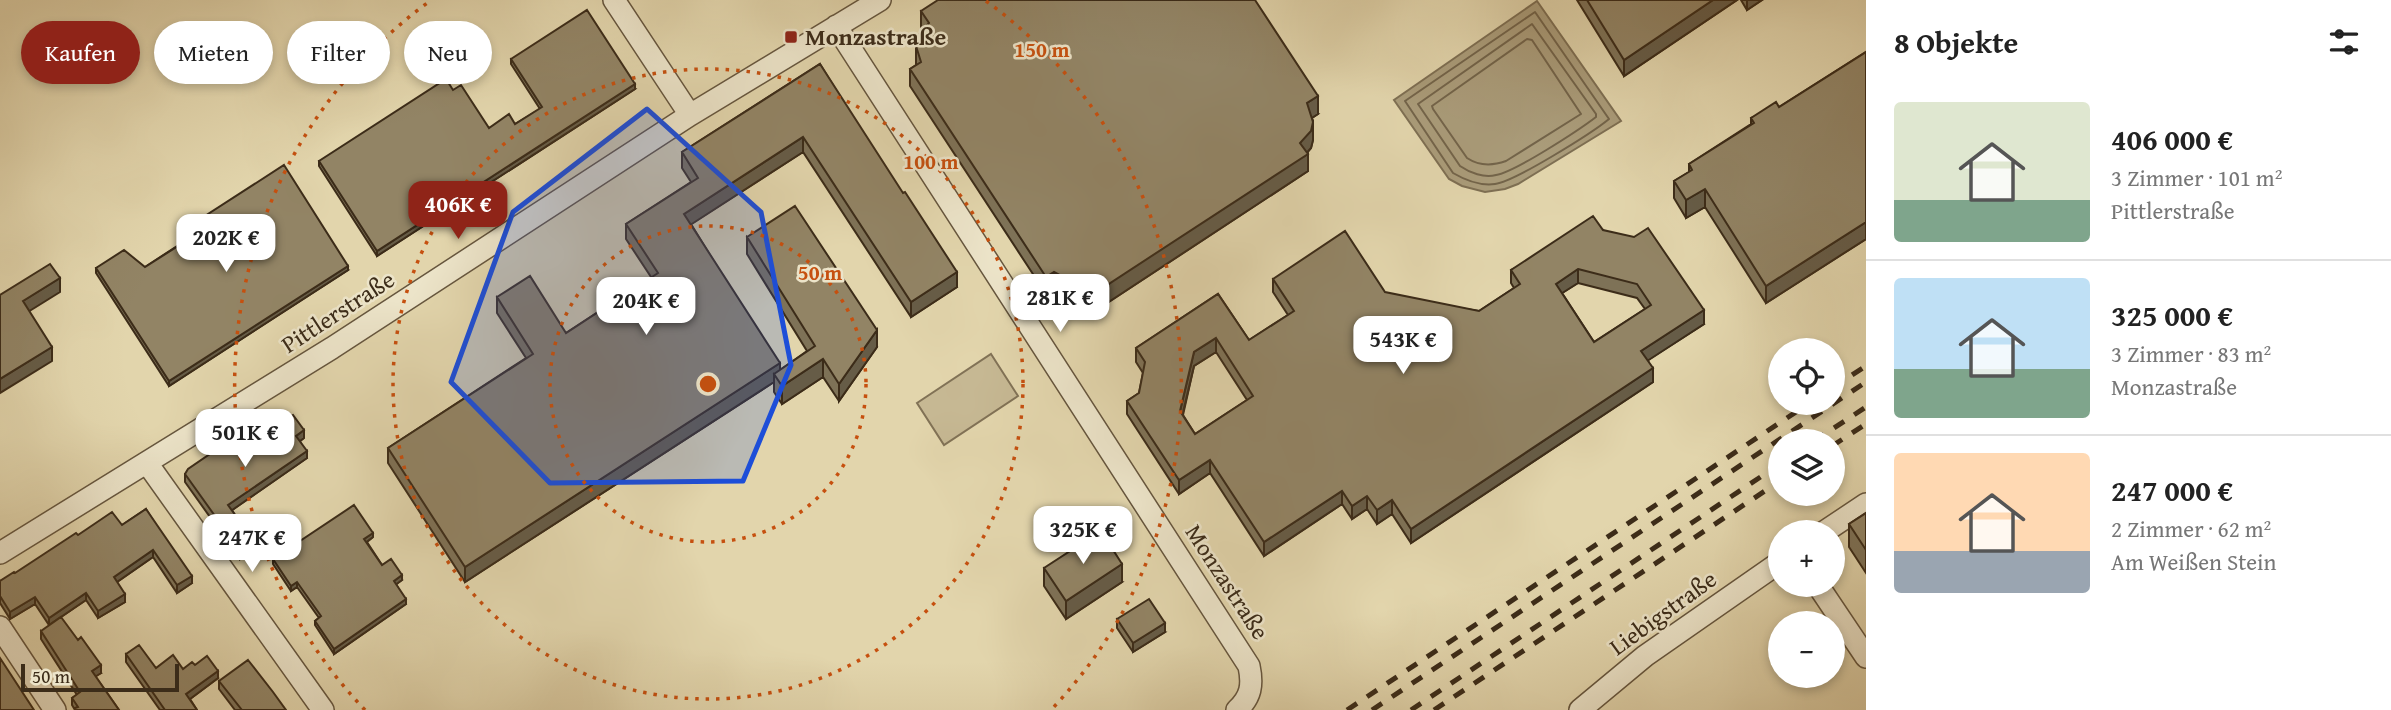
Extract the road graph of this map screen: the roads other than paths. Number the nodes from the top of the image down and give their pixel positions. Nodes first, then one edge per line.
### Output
1 (614, 0) edge
2 (880, 0) edge
3 (836, 26) junction
4 (690, 115) junction
5 (147, 463) junction
6 (1866, 504) edge
7 (1842, 520) edge
8 (0, 553) edge
9 (1768, 570) edge
10 (1826, 597) edge
11 (0, 627) edge
12 (1866, 657) edge
13 (55, 710) edge
14 (323, 710) edge
15 (1237, 710) edge
16 (1580, 710) edge

1 - 4 street
2 - 3 street, Pittlerstraße
3 - 4 street, Pittlerstraße
3 - 15 street, Monzastraße
4 - 5 street, Pittlerstraße
5 - 8 street, Pittlerstraße
5 - 14 street
6 - 7 street
9 - 16 street, Liebigstraße
10 - 12 street
11 - 13 street

